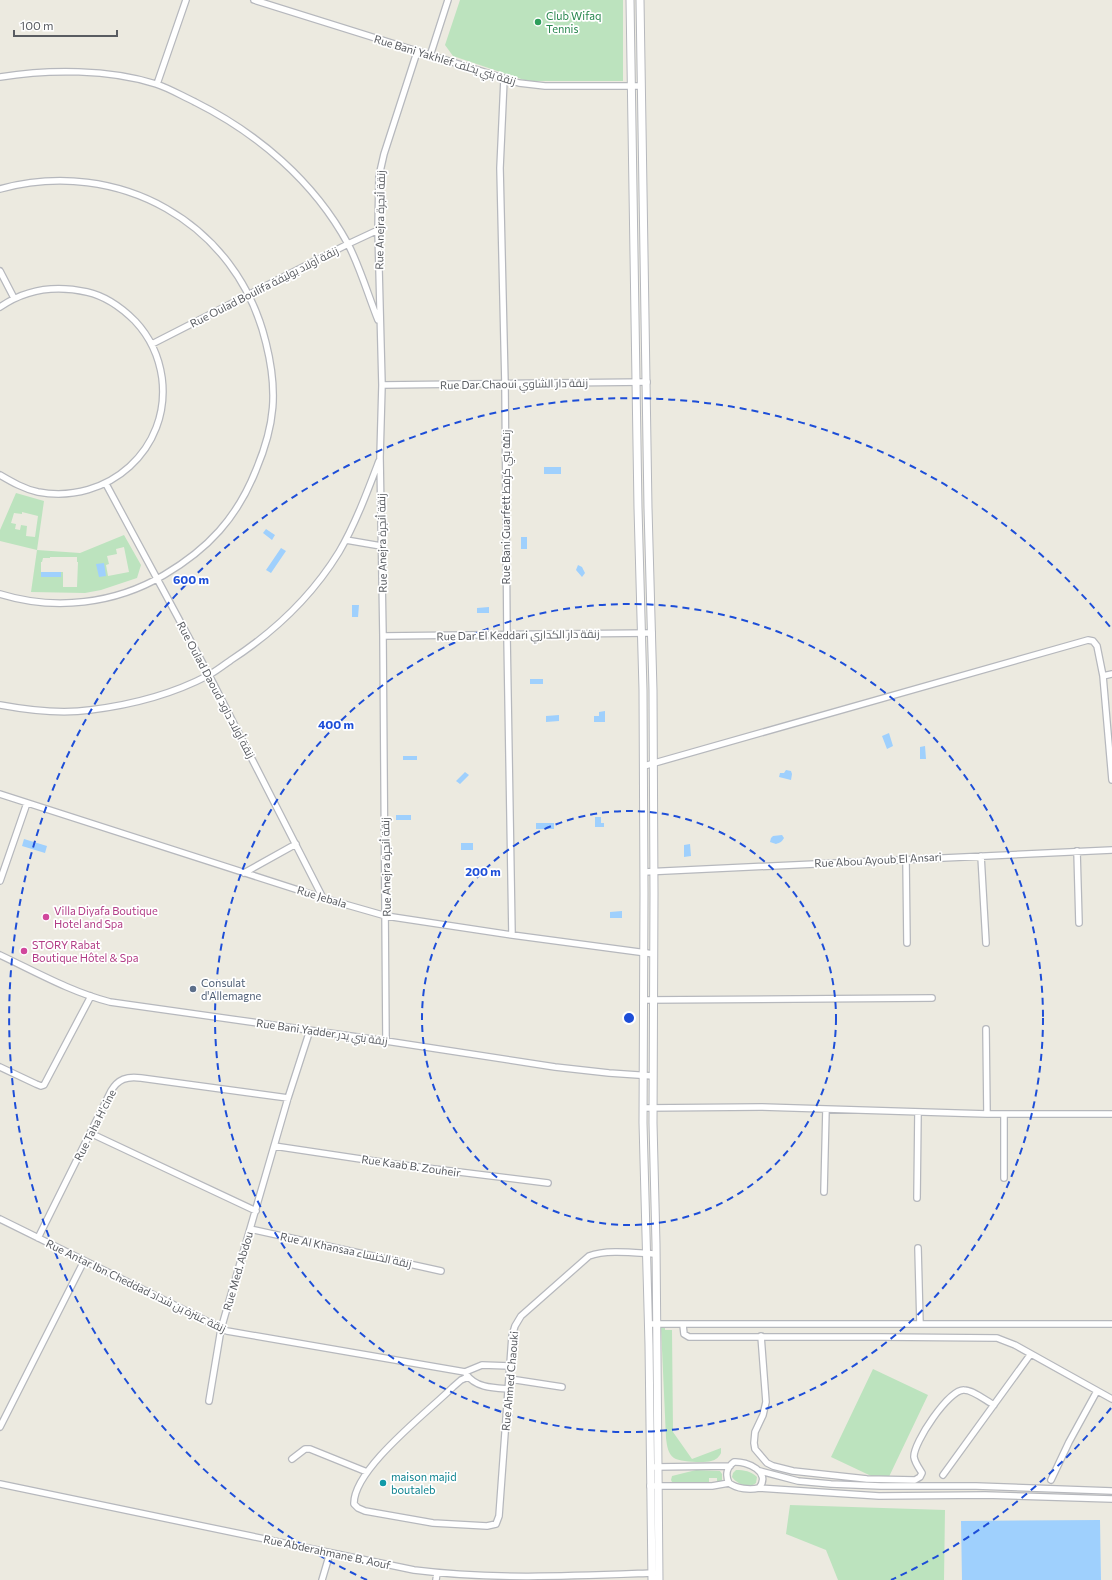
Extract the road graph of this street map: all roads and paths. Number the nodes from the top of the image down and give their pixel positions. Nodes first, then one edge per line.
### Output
1 (186, 0) edge
2 (254, 0) edge
3 (448, 0) edge
4 (630, 0) edge
5 (640, 0) edge
6 (417, 52) junction
7 (430, 56) junction
8 (0, 77) edge
9 (504, 79) junction
10 (157, 84) junction
11 (631, 86) junction
12 (642, 86) junction
13 (0, 189) edge
14 (378, 230) junction
15 (348, 244) junction
16 (0, 270) edge
17 (249, 295) junction
18 (14, 298) junction
19 (0, 307) edge
20 (379, 324) junction
21 (152, 344) junction
22 (637, 382) junction
23 (647, 382) junction
24 (505, 384) junction
25 (382, 385) junction
26 (380, 457) junction
27 (0, 475) edge
28 (106, 484) junction
29 (346, 540) junction
30 (381, 546) junction
31 (157, 579) junction
32 (0, 594) edge
33 (642, 633) junction
34 (652, 633) junction
35 (383, 636) junction
36 (507, 636) junction
37 (1112, 674) edge
38 (209, 675) junction
39 (1103, 676) junction
40 (0, 705) edge
41 (653, 764) junction
42 (644, 766) junction
43 (1112, 780) edge
44 (0, 794) edge
45 (27, 803) junction
46 (296, 844) junction
47 (1112, 850) edge
48 (1077, 851) junction
49 (981, 856) junction
50 (906, 859) junction
51 (654, 871) junction
52 (644, 872) junction
53 (244, 873) junction
54 (0, 881) edge
55 (323, 898) junction
56 (386, 916) junction
57 (1079, 923) dead end
58 (512, 935) junction
59 (906, 943) dead end
60 (986, 943) dead end
61 (644, 953) junction
62 (654, 954) junction
63 (0, 955) edge
64 (91, 996) junction
65 (932, 998) dead end
66 (644, 1000) junction
67 (654, 1000) junction
68 (986, 1029) dead end
69 (310, 1030) junction
70 (386, 1041) junction
71 (0, 1067) edge
72 (643, 1075) junction
73 (653, 1076) junction
74 (288, 1098) junction
75 (643, 1108) junction
76 (653, 1108) junction
77 (826, 1109) junction
78 (918, 1112) junction
79 (987, 1114) junction
80 (1004, 1114) junction
81 (1112, 1114) edge
82 (90, 1133) junction
83 (274, 1146) junction
84 (1004, 1178) dead end
85 (548, 1184) dead end
86 (824, 1192) dead end
87 (917, 1198) dead end
88 (256, 1211) junction
89 (0, 1219) edge
90 (250, 1229) junction
91 (38, 1238) junction
92 (918, 1248) dead end
93 (646, 1254) junction
94 (656, 1254) junction
95 (84, 1261) junction
96 (441, 1271) dead end
97 (648, 1324) junction
98 (656, 1324) junction
99 (920, 1324) junction
100 (1112, 1324) edge
101 (683, 1325) junction
102 (221, 1329) junction
103 (761, 1336) junction
104 (1030, 1355) junction
105 (510, 1366) junction
106 (466, 1375) junction
107 (510, 1379) junction
108 (562, 1387) dead end
109 (509, 1389) junction
110 (1097, 1391) junction
111 (1112, 1399) edge
112 (209, 1402) dead end
113 (994, 1405) junction
114 (0, 1427) edge
115 (292, 1459) dead end
116 (730, 1466) junction
117 (658, 1467) junction
118 (650, 1468) junction
119 (760, 1471) junction
120 (367, 1472) junction
121 (943, 1475) dead end
122 (1051, 1480) dead end
123 (729, 1483) junction
124 (0, 1484) edge
125 (650, 1486) junction
126 (658, 1486) junction
127 (759, 1488) junction
128 (1112, 1491) edge
129 (1112, 1499) edge
130 (330, 1553) junction
131 (437, 1573) junction
132 (655, 1576) edge
133 (551, 1578) edge
134 (322, 1580) edge
135 (436, 1580) edge

1 - 10 street
2 - 6 street, Rue Bani Yakhlef زنقة بني يخلف
3 - 7 street
4 - 11 street
5 - 12 street
6 - 7 street, Rue Bani Yakhlef زنقة بني يخلف
6 - 14 street, Rue Anejra زنقة أنجرة
7 - 9 street, Rue Bani Yakhlef زنقة بني يخلف
8 - 10 street
9 - 11 street, Rue Bani Yakhlef زنقة بني يخلف
9 - 24 street, Rue Bani Guarfett زنقة بني كرفط
10 - 15 street
11 - 12 street, Rue Bani Yakhlef زنقة بني يخلف
11 - 22 street
12 - 23 street
13 - 17 street
14 - 15 street, Rue Oulad Boulifa زنقة أولاد بوليفة
14 - 20 street, Rue Anejra زنقة أنجرة
15 - 17 street, Rue Oulad Boulifa زنقة أولاد بوليفة
15 - 20 street
16 - 18 street
17 - 21 street, Rue Oulad Boulifa زنقة أولاد بوليفة
17 - 31 street
18 - 19 street
18 - 21 street
20 - 25 street, Rue Anejra زنقة أنجرة
21 - 28 street
22 - 23 street, Rue Dar Chaoui زنقة دار الشاوي
22 - 24 street, Rue Dar Chaoui زنقة دار الشاوي
22 - 33 street
23 - 34 street
24 - 25 street, Rue Dar Chaoui زنقة دار الشاوي
24 - 36 street, Rue Bani Guarfett زنقة بني كرفط
25 - 26 street, Rue Anejra زنقة أنجرة
26 - 29 street
26 - 30 street, Rue Anejra زنقة أنجرة
27 - 28 street
28 - 31 street, Rue Oulad Daoud زنقة أولاد داود
29 - 30 street
29 - 38 street
30 - 35 street, Rue Anejra زنقة أنجرة
31 - 32 street
31 - 38 street, Rue Oulad Daoud زنقة أولاد داود
33 - 34 street, Rue Dar El Keddari زنقة دار الكداري
33 - 36 street, Rue Dar El Keddari زنقة دار الكداري
33 - 42 street
34 - 41 street
35 - 36 street, Rue Dar El Keddari زنقة دار الكداري
35 - 56 street, Rue Anejra زنقة أنجرة
36 - 58 street, Rue Bani Guarfett زنقة بني كرفط
37 - 39 street
38 - 40 street
38 - 46 street, Rue Oulad Daoud زنقة أولاد داود
39 - 41 street
39 - 43 street
41 - 42 street
41 - 51 street
42 - 52 street
44 - 45 street, Rue Jebala
45 - 53 street, Rue Jebala
45 - 54 street
46 - 53 street
46 - 55 street, Rue Oulad Daoud زنقة أولاد داود
47 - 48 street, Rue Abou Ayoub El Ansari
48 - 49 street, Rue Abou Ayoub El Ansari
48 - 57 street
49 - 50 street, Rue Abou Ayoub El Ansari
49 - 60 street
50 - 51 street, Rue Abou Ayoub El Ansari
50 - 59 street
51 - 52 street, Rue Abou Ayoub El Ansari
51 - 62 street
52 - 61 street
53 - 55 street, Rue Jebala
55 - 56 street, Rue Jebala
56 - 58 street, Rue Jebala
56 - 70 street, Rue Anejra زنقة أنجرة
58 - 61 street, Rue Jebala
61 - 62 street, Rue Jebala
61 - 66 street
62 - 67 street
63 - 64 street, Rue Bani Yadder زنقة بني يدر
64 - 69 street, Rue Bani Yadder زنقة بني يدر
64 - 71 street
65 - 67 street
66 - 67 street
66 - 72 street
67 - 73 street
68 - 79 street
69 - 70 street, Rue Bani Yadder زنقة بني يدر
69 - 74 street, Rue Med. Abdou
70 - 72 street, Rue Bani Yadder زنقة بني يدر
72 - 73 street, Rue Bani Yadder زنقة بني يدر
72 - 75 street
73 - 76 street
74 - 82 street, Rue Taha H'cine
74 - 83 street, Rue Med. Abdou
75 - 76 street
75 - 93 street
76 - 77 street
76 - 94 street
77 - 78 street
77 - 86 street
78 - 79 street
78 - 87 street
79 - 80 street
80 - 81 street
80 - 84 street
82 - 88 street
82 - 91 street, Rue Taha H'cine
83 - 85 street, Rue Kaab B. Zouheir
83 - 88 street, Rue Med. Abdou
88 - 90 street, Rue Med. Abdou
89 - 91 street, Rue Antar Ibn Cheddad زنقة عنترة بن شداد
90 - 96 street, Rue Al Khansaa زنقة الخنساء
90 - 102 street, Rue Med. Abdou
91 - 95 street, Rue Antar Ibn Cheddad زنقة عنترة بن شداد
92 - 99 street
93 - 94 street, Rue Ahmed Chaouki
93 - 97 street
93 - 105 street, Rue Ahmed Chaouki
94 - 98 street
95 - 102 street, Rue Antar Ibn Cheddad زنقة عنترة بن شداد
95 - 114 street
97 - 98 street
97 - 118 street
98 - 101 street
98 - 117 street
99 - 100 street
99 - 101 street
101 - 103 street
102 - 106 street, Rue Antar Ibn Cheddad زنقة عنترة بن شداد
102 - 112 street, Rue Med. Abdou
103 - 104 street
103 - 113 street
104 - 110 street
104 - 113 street
105 - 106 street
105 - 107 street, Rue Ahmed Chaouki
106 - 109 street
106 - 120 street
107 - 108 street
107 - 109 street, Rue Ahmed Chaouki
109 - 120 street, Rue Ahmed Chaouki
110 - 111 street
110 - 122 street
113 - 121 street
115 - 120 street
116 - 117 street
116 - 119 street
116 - 123 street
117 - 118 street
117 - 126 street
118 - 125 street
119 - 127 street
119 - 128 street
123 - 126 street
123 - 127 street
124 - 130 street, Rue Abderahmane B. Aouf
125 - 126 street
125 - 132 street
126 - 132 street
127 - 129 street
130 - 131 street, Rue Abderahmane B. Aouf
130 - 134 street
131 - 133 street, Rue Abderahmane B. Aouf
131 - 135 street
132 - 133 street, Rue Abderahmane B. Aouf

